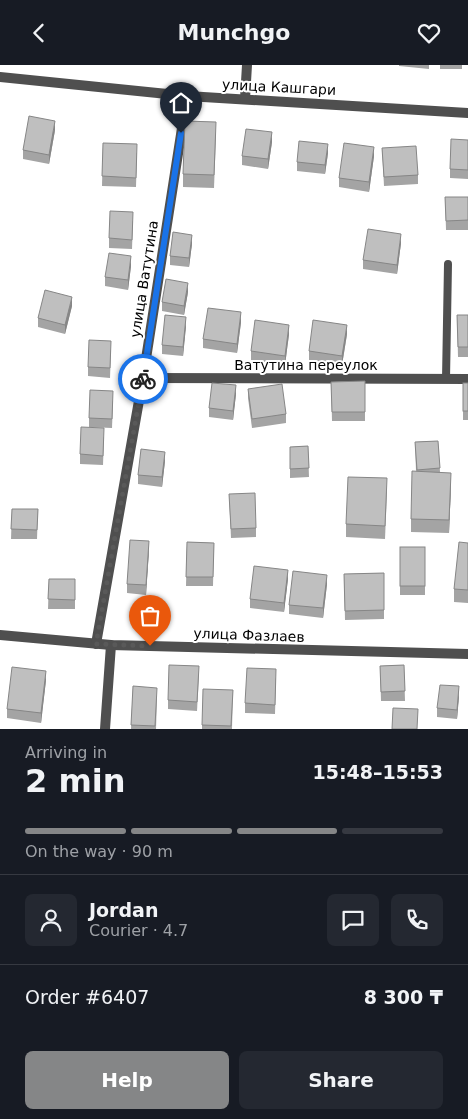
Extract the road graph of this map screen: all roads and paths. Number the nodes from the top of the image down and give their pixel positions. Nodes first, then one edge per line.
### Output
1 (248, 65) edge
2 (0, 77) edge
3 (187, 96) junction
4 (245, 99) junction
5 (468, 113) edge
6 (448, 265) dead end
7 (143, 378) junction
8 (446, 379) junction
9 (468, 379) edge
10 (0, 635) edge
11 (96, 644) junction
12 (111, 645) junction
13 (468, 654) edge
14 (105, 729) edge

1 - 4 street
2 - 3 street, улица Кашгари
3 - 4 street, улица Кашгари
3 - 7 street, улица Ватутина
4 - 5 street, улица Кашгари
6 - 8 lane
7 - 8 street, Ватутина переулок
7 - 11 street, улица Ватутина
8 - 9 street, Ватутина переулок
10 - 11 street, улица Фазлаев
11 - 12 street, улица Фазлаев
12 - 13 street, улица Фазлаев
12 - 14 street

